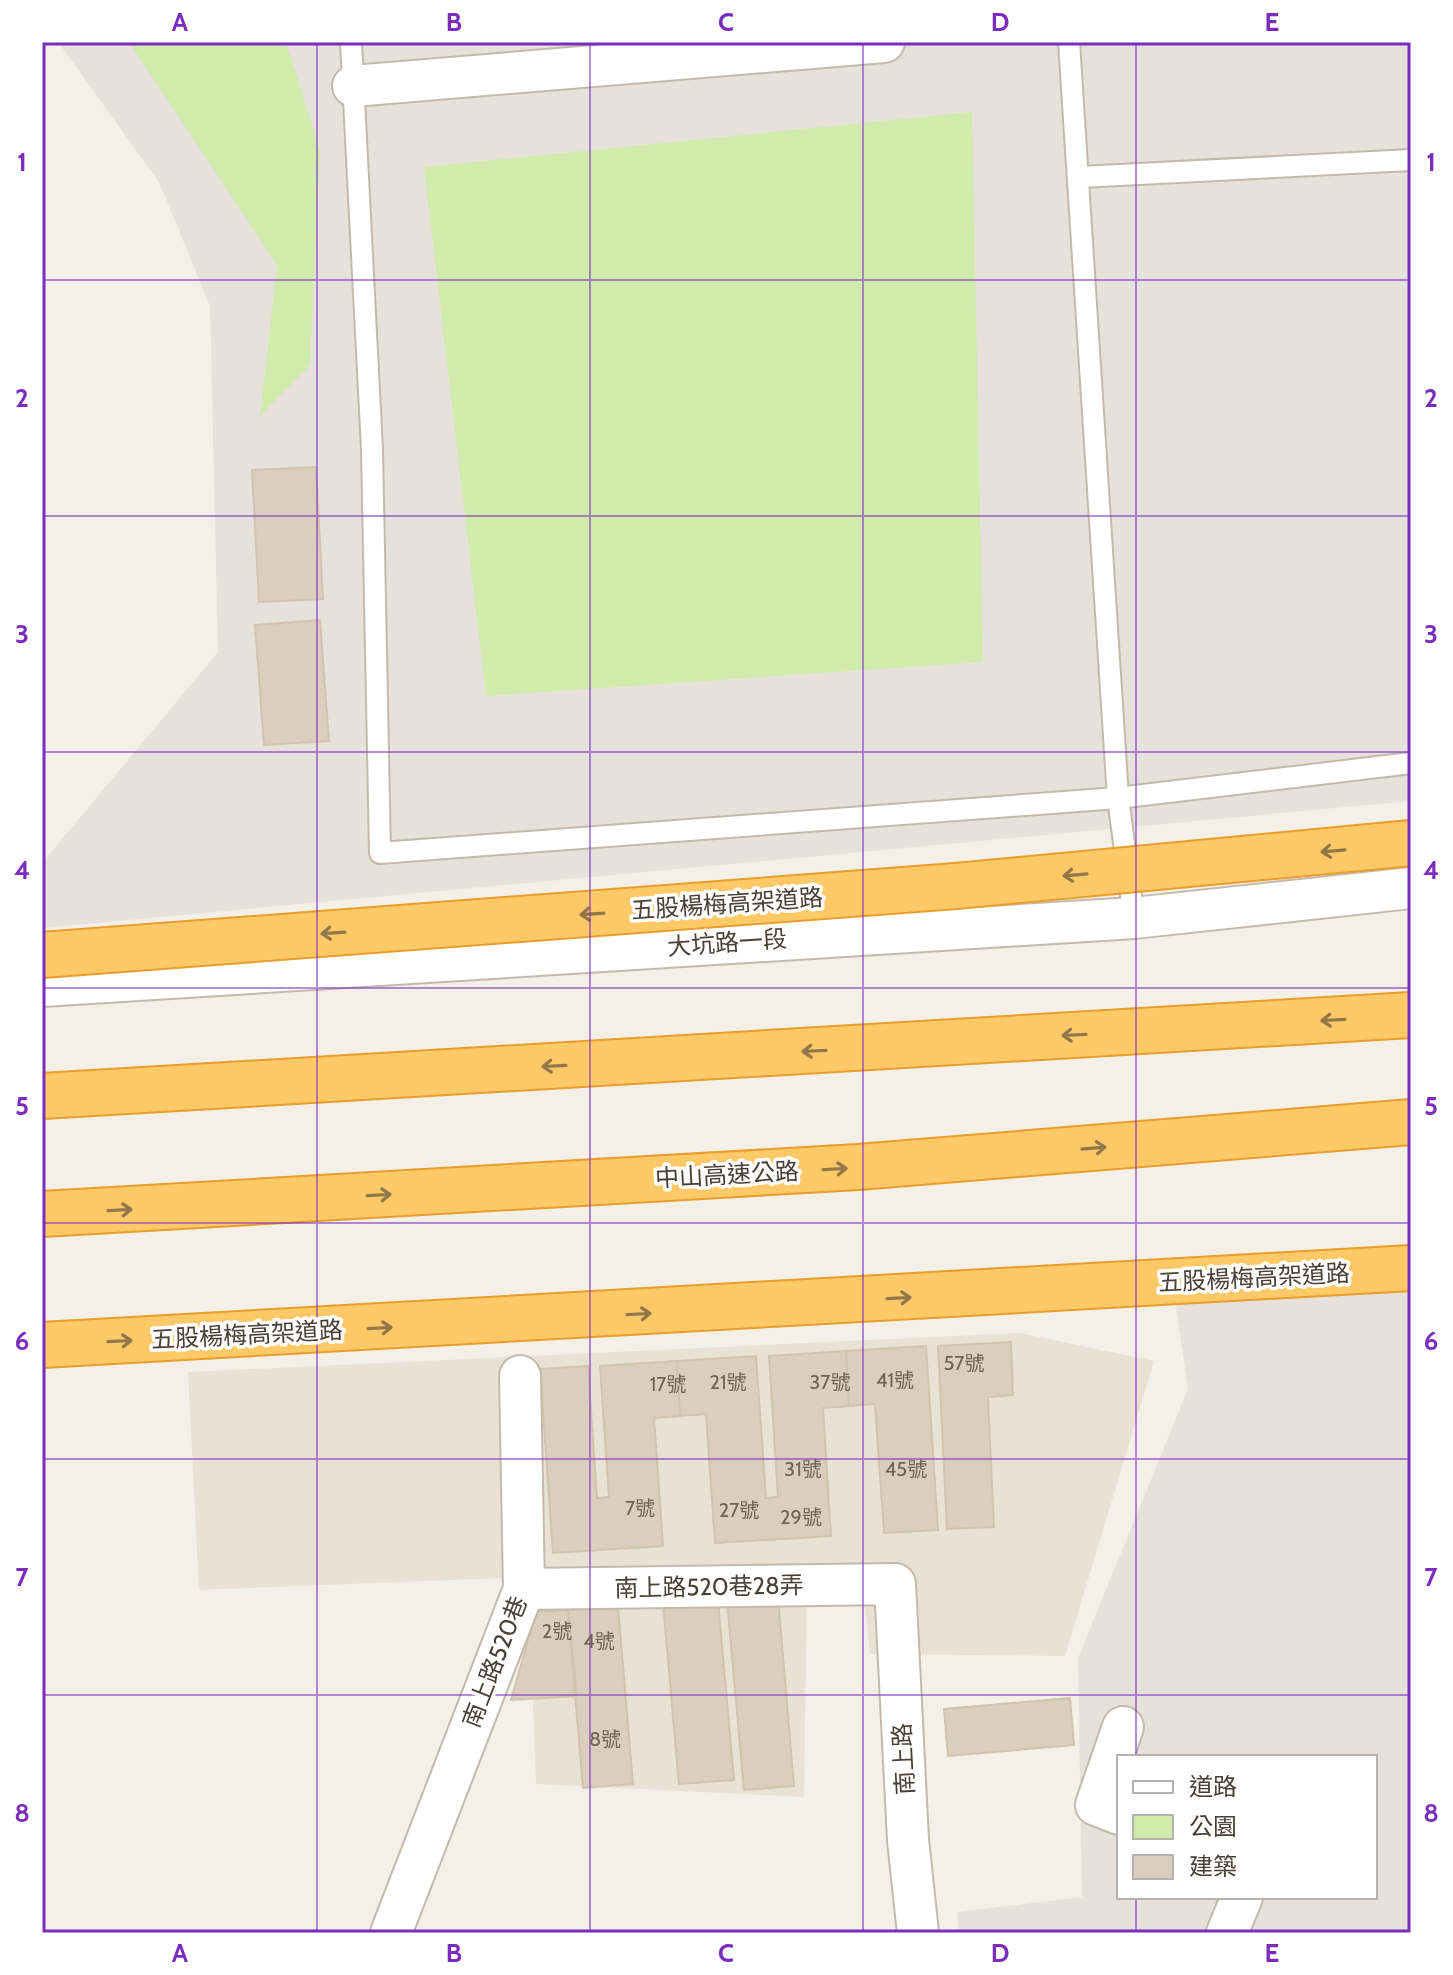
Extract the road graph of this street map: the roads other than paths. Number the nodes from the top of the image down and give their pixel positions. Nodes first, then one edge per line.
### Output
1 (351, 42) edge
2 (884, 42) edge
3 (1069, 42) edge
4 (353, 86) junction
5 (1411, 160) edge
6 (1080, 177) junction
7 (1411, 763) edge
8 (1118, 798) junction
9 (1411, 843) edge
10 (1411, 888) edge
11 (1134, 918) junction
12 (42, 955) edge
13 (42, 986) edge
14 (1411, 1015) edge
15 (42, 1096) edge
16 (1411, 1122) edge
17 (42, 1214) edge
18 (1411, 1268) edge
19 (42, 1345) edge
20 (520, 1376) dead end
21 (895, 1584) joint
22 (524, 1589) junction
23 (1123, 1727) dead end
24 (1117, 1813) edge
25 (1241, 1899) edge
26 (391, 1933) edge
27 (918, 1933) edge
28 (1227, 1933) edge

1 - 4 lane
2 - 4 street
3 - 6 lane
4 - 8 lane
5 - 6 lane
6 - 8 lane
7 - 8 lane
8 - 11 lane
9 -> 12 highway, 五股楊梅高架道路, bridge
10 - 11 street, 大坑路一段
11 - 13 street, 大坑路一段
14 -> 15 highway
17 -> 16 highway, 中山高速公路
19 -> 18 highway, 五股楊梅高架道路
20 - 22 street, 南上路520巷
21 - 22 street, 南上路520巷28弄
21 - 27 street, 南上路
22 - 26 street, 南上路520巷
23 - 24 street
25 - 28 street

